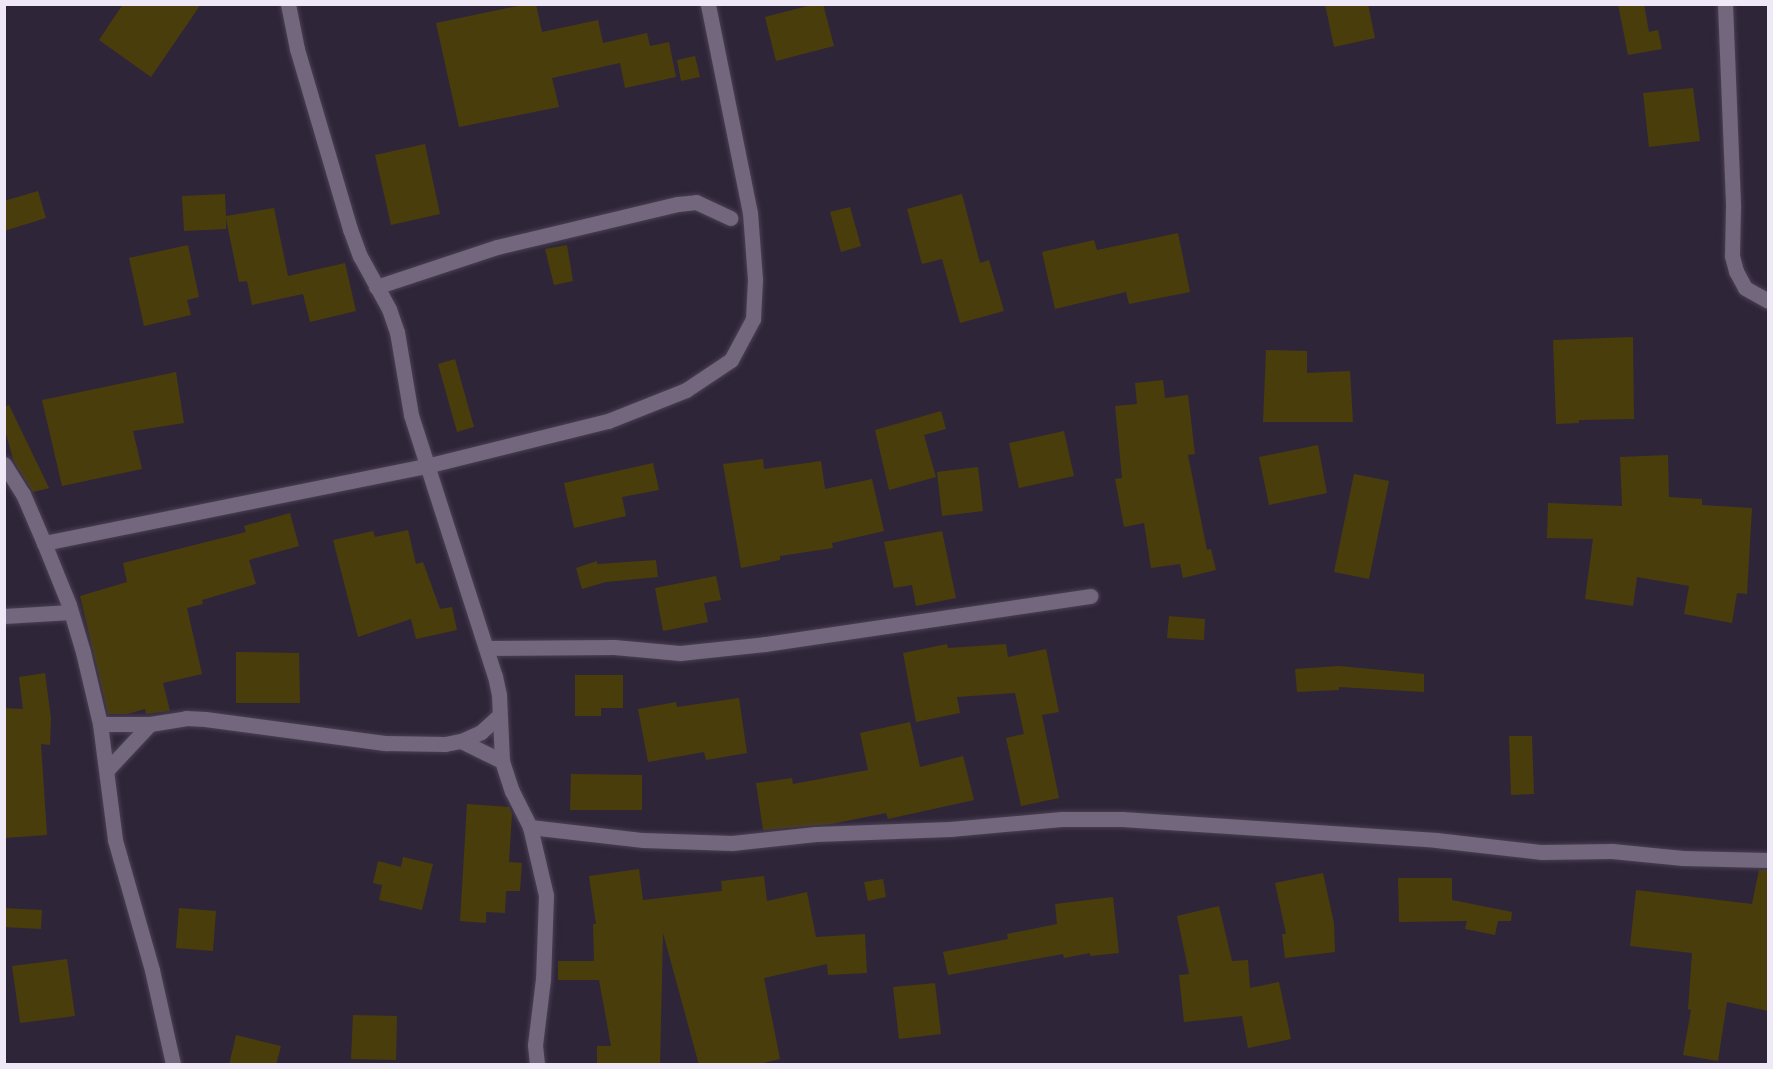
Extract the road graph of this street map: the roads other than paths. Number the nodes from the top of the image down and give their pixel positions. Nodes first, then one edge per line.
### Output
1 (288, 4) edge
2 (708, 4) edge
3 (1725, 4) edge
4 (731, 218) dead end
5 (376, 287) junction
6 (1768, 301) edge
7 (4, 464) edge
8 (426, 466) junction
9 (44, 543) junction
10 (1090, 596) dead end
11 (71, 612) junction
12 (4, 616) edge
13 (486, 648) junction
14 (499, 716) junction
15 (100, 724) junction
16 (150, 724) junction
17 (461, 741) junction
18 (502, 761) junction
19 (107, 770) junction
20 (530, 827) junction
21 (1768, 860) edge
22 (174, 1065) edge
23 (537, 1065) edge

1 - 5 street
2 - 8 street
3 - 6 street
4 - 5 street
5 - 8 street
7 - 9 street
8 - 9 street
8 - 13 street
9 - 11 street
10 - 13 street
11 - 12 street
11 - 15 street
13 - 14 street
14 - 17 street
14 - 18 street
15 - 16 street
15 - 19 street
16 - 17 street
16 - 19 street
17 - 18 street
18 - 20 street
19 - 22 street
20 - 21 street
20 - 23 street

